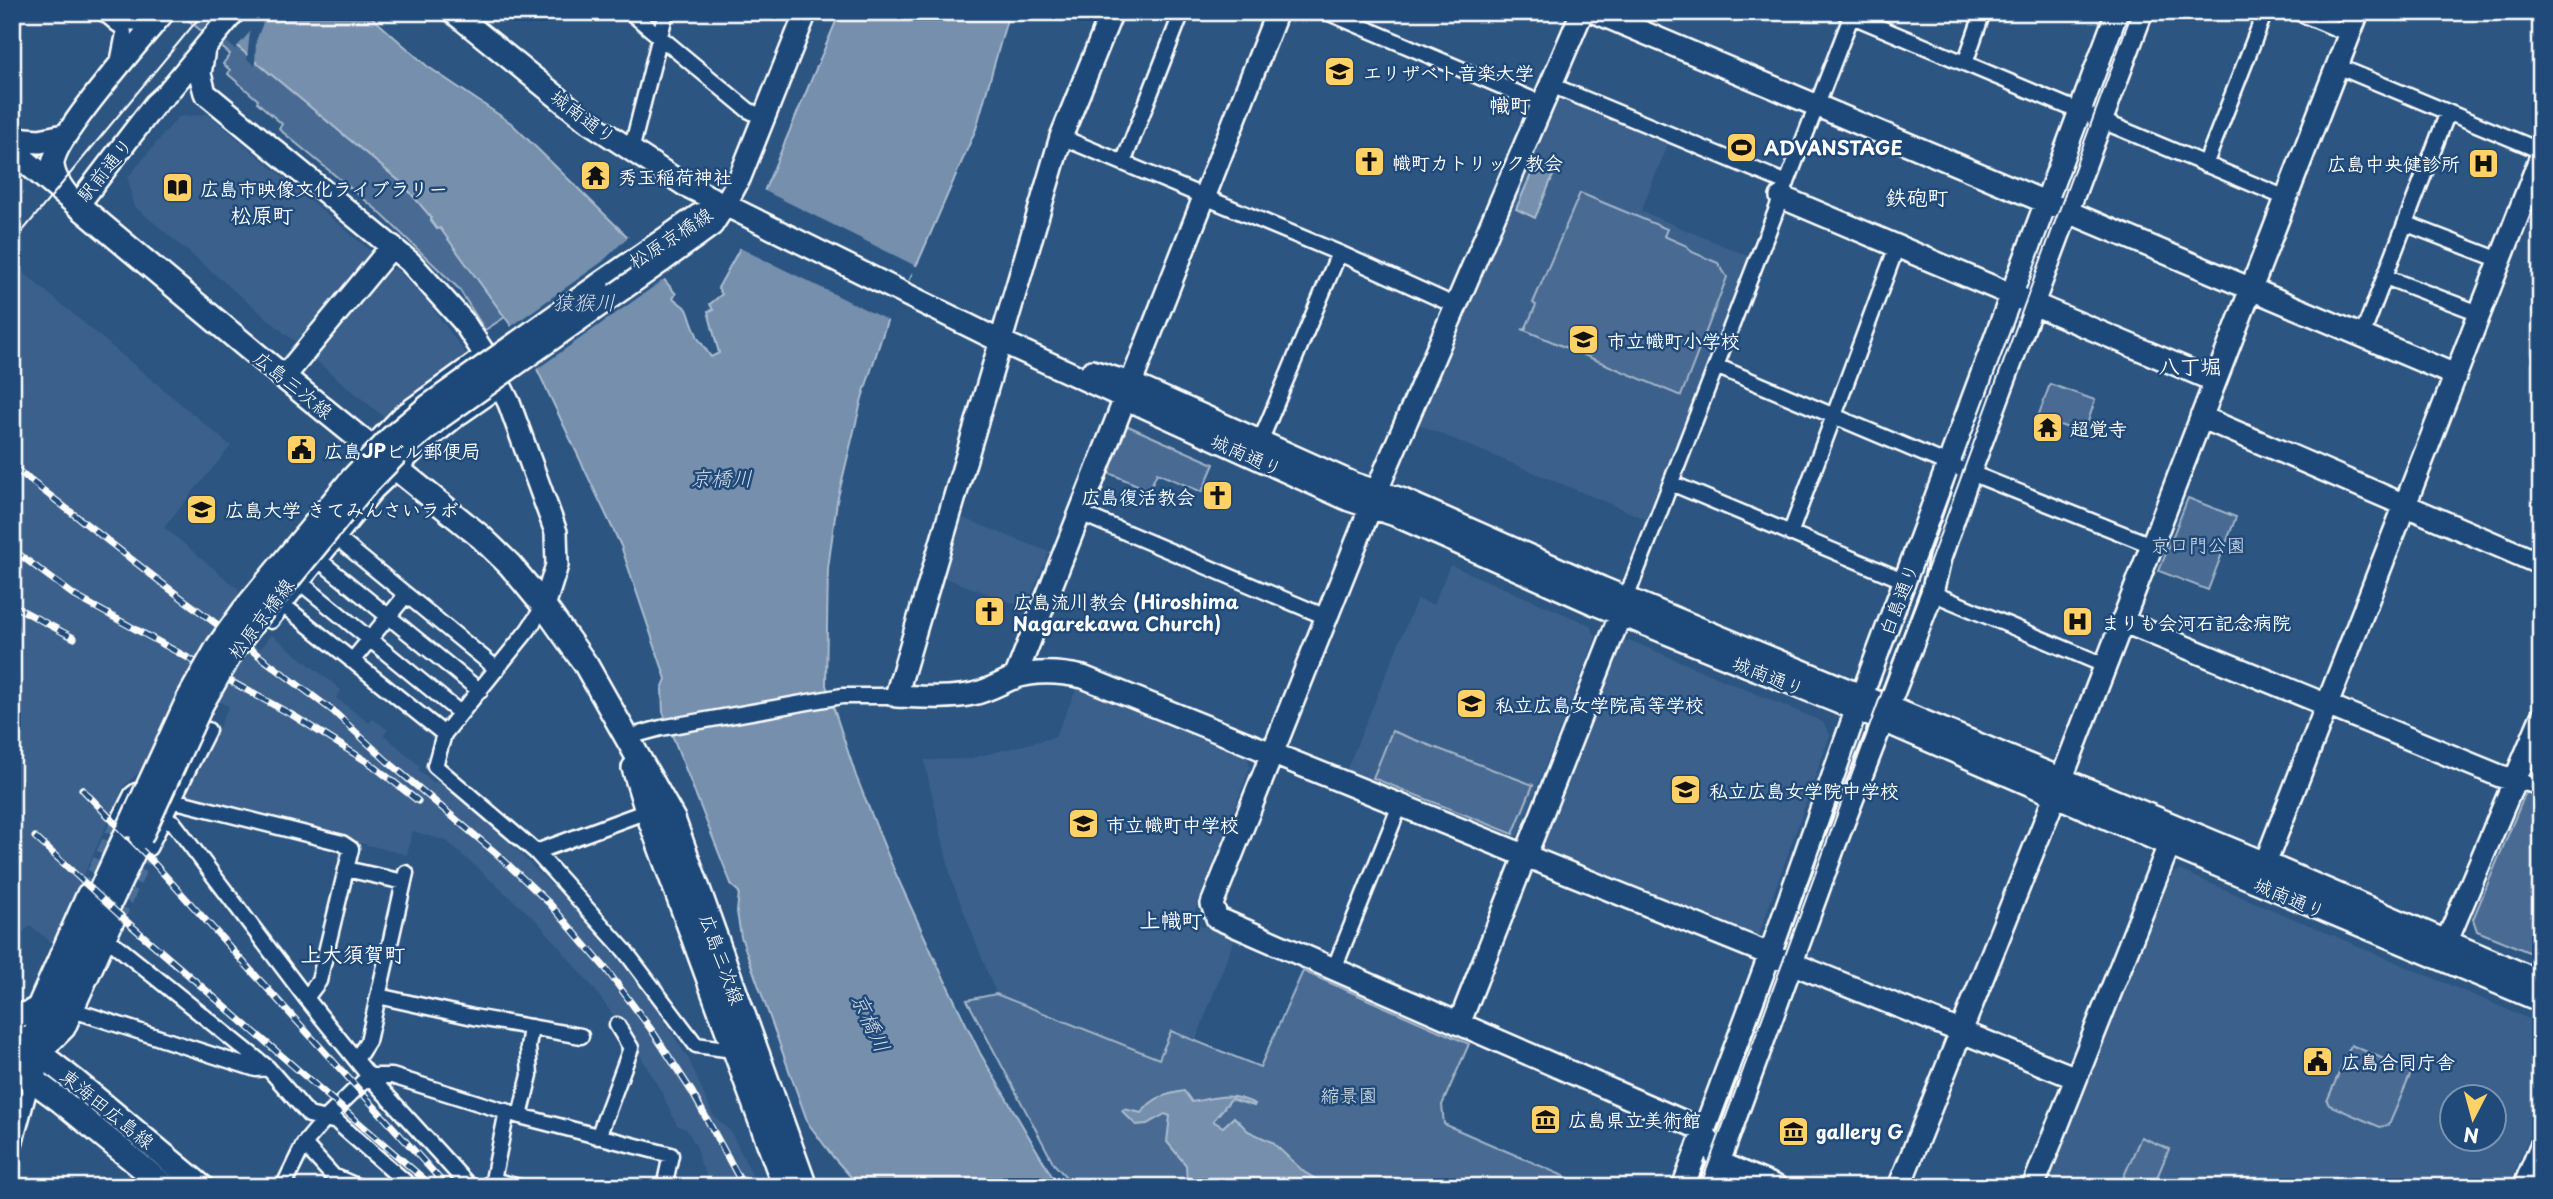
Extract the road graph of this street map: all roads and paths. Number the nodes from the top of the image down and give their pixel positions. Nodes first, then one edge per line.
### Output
1 (234, 12) edge
2 (453, 12) edge
3 (630, 12) edge
4 (666, 12) edge
5 (805, 12) edge
6 (1112, 12) edge
7 (1182, 12) edge
8 (1277, 12) edge
9 (1327, 12) edge
10 (1582, 12) edge
11 (1595, 12) edge
12 (1983, 12) edge
13 (2117, 12) edge
14 (2142, 12) edge
15 (2265, 12) edge
16 (2297, 12) edge
17 (2358, 12) edge
18 (1850, 13) edge
19 (163, 14) edge
20 (114, 17) edge
21 (2349, 34) junction
22 (660, 37) junction
23 (208, 44) junction
24 (1965, 63) junction
25 (2337, 66) junction
26 (116, 71) junction
27 (1547, 94) junction
28 (1816, 107) junction
29 (2080, 111) junction
30 (2448, 112) junction
31 (764, 118) junction
32 (2101, 120) junction
33 (64, 136) junction
34 (1061, 137) junction
35 (12, 139) edge
36 (12, 150) edge
37 (631, 151) junction
38 (2541, 153) edge
39 (1123, 163) junction
40 (2205, 165) junction
41 (1784, 190) junction
42 (1202, 198) junction
43 (2286, 198) junction
44 (2045, 203) junction
45 (725, 205) junction
46 (77, 206) junction
47 (2068, 213) junction
48 (2407, 224) junction
49 (392, 246) junction
50 (1897, 246) junction
51 (1339, 253) junction
52 (2500, 260) junction
53 (2385, 277) junction
54 (2251, 290) junction
55 (2012, 295) junction
56 (2034, 304) junction
57 (1456, 306) junction
58 (2479, 313) junction
59 (2362, 336) junction
60 (1000, 341) junction
61 (484, 353) junction
62 (1716, 366) junction
63 (2455, 375) junction
64 (284, 376) junction
65 (2215, 381) junction
66 (502, 388) junction
67 (1127, 391) junction
68 (1835, 416) junction
69 (2201, 417) junction
70 (370, 446) junction
71 (1257, 448) junction
72 (1950, 464) junction
73 (398, 469) junction
74 (1970, 472) junction
75 (1671, 483) junction
76 (1374, 499) junction
77 (2406, 507) junction
78 (1080, 513) junction
79 (1790, 534) junction
80 (337, 538) junction
81 (2151, 545) junction
82 (319, 560) junction
83 (2541, 564) edge
84 (1905, 581) junction
85 (302, 583) junction
86 (1932, 593) junction
87 (406, 595) junction
88 (283, 605) junction
89 (1624, 605) junction
90 (544, 606) junction
91 (388, 617) junction
92 (1326, 617) junction
93 (2122, 621) junction
94 (371, 638) junction
95 (352, 661) junction
96 (2104, 665) junction
97 (497, 669) junction
98 (1015, 678) junction
99 (480, 691) junction
100 (896, 696) junction
101 (1859, 703) junction
102 (2327, 705) junction
103 (460, 713) junction
104 (1886, 713) junction
105 (2541, 718) edge
106 (208, 730) dead end
107 (444, 734) junction
108 (628, 737) junction
109 (1271, 752) junction
110 (2515, 780) junction
111 (2058, 787) junction
112 (2541, 788) edge
113 (171, 801) junction
114 (1401, 805) junction
115 (647, 811) junction
116 (120, 818) tunnel mouth
117 (163, 818) junction
118 (2169, 845) junction
119 (149, 848) tunnel mouth
120 (536, 852) junction
121 (1526, 854) junction
122 (346, 869) junction
123 (2261, 873) junction
124 (85, 892) tunnel mouth
125 (117, 920) tunnel mouth
126 (108, 939) junction
127 (2443, 951) junction
128 (1770, 954) junction
129 (1792, 963) junction
130 (1334, 970) junction
131 (2541, 982) edge
132 (378, 996) junction
133 (306, 998) junction
134 (2541, 1001) edge
135 (63, 1004) junction
136 (23, 1014) edge
137 (1459, 1024) junction
138 (617, 1025) dead end
139 (531, 1027) junction
140 (1960, 1030) junction
141 (582, 1036) dead end
142 (28, 1044) edge
143 (733, 1050) junction
144 (357, 1058) junction
145 (268, 1068) junction
146 (19, 1074) edge
147 (369, 1076) junction
148 (2076, 1078) junction
149 (514, 1113) junction
150 (325, 1119) junction
151 (1703, 1130) junction
152 (598, 1138) junction
153 (304, 1144) junction
154 (2541, 1146) edge
155 (12, 1154) edge
156 (1720, 1163) junction
157 (489, 1183) edge
158 (166, 1187) edge
159 (202, 1187) edge
160 (284, 1187) edge
161 (359, 1187) edge
162 (411, 1187) edge
163 (470, 1187) edge
164 (519, 1187) edge
165 (664, 1187) edge
166 (785, 1187) edge
167 (805, 1187) edge
168 (1682, 1187) edge
169 (1710, 1187) edge
170 (1777, 1187) edge
171 (1899, 1187) edge
172 (2034, 1187) edge
173 (2524, 1187) edge

1 - 23 street, 駅前通り
2 - 37 street, 城南通り
3 - 22 street
4 - 22 street
5 - 31 street, 松原京橋線
6 - 34 street
7 - 39 street
8 - 42 street
9 - 27 street
10 - 27 street
11 - 28 street
12 - 24 street
13 - 29 street, 白島通り
14 - 32 street, 白島通り
15 - 40 street
16 - 21 street
17 - 21 street
18 - 24 street
18 - 28 street
19 - 20 street
19 - 26 street, 駅前通り
20 - 26 street
21 - 25 street
22 - 31 street
22 - 37 street
23 - 46 street, 駅前通り
23 - 49 street
24 - 29 street
25 - 30 street
25 - 43 street
26 - 33 street, 駅前通り
27 - 41 street
27 - 57 street
28 - 41 street
28 - 44 street
29 - 32 street
29 - 44 street, 白島通り
30 - 38 street
30 - 48 street
31 - 45 street, 松原京橋線
32 - 40 street
32 - 47 street, 白島通り
33 - 35 main road
33 - 46 street, 駅前通り
34 - 39 street
34 - 60 street
36 - 46 main road, 広島三次線
37 - 45 street, 城南通り
38 - 52 street
39 - 42 street
40 - 43 street
41 - 50 street
41 - 62 street
42 - 51 street
42 - 67 street
43 - 54 street
44 - 47 street
44 - 55 street, 白島通り
45 - 60 street, 城南通り
45 - 135 street, 松原京橋線, bridge
46 - 64 main road, 広島三次線
47 - 54 street
47 - 56 street, 白島通り
48 - 52 street
48 - 53 street
49 - 61 street
49 - 64 street
50 - 55 street
50 - 68 street
51 - 57 street
51 - 71 street
52 - 58 street
53 - 58 street
53 - 59 street
54 - 59 street
54 - 65 street
55 - 56 street
55 - 72 street, 白島通り
56 - 65 street
56 - 74 street, 白島通り
57 - 76 street
58 - 63 street
59 - 63 street
60 - 67 street, 城南通り
60 - 100 street
61 - 66 street
61 - 70 street
62 - 68 street
62 - 75 street
63 - 77 street
64 - 70 main road, 広島三次線
65 - 69 street
66 - 73 street
66 - 90 street
67 - 71 street, 城南通り
67 - 78 street
68 - 72 street
68 - 79 street
69 - 77 street
69 - 81 street
70 - 73 main road, 広島三次線
70 - 88 street
71 - 76 street, 城南通り
72 - 74 street
72 - 84 street, 白島通り
73 - 80 street
73 - 90 main road, 広島三次線
74 - 81 street
74 - 86 street, 白島通り
75 - 79 street
75 - 89 street
76 - 89 street, 城南通り
76 - 92 street
77 - 83 street
77 - 102 street
78 - 92 street
78 - 98 street
79 - 84 street
80 - 82 street
80 - 87 street
81 - 93 street
82 - 85 street
82 - 91 street
84 - 101 street, 白島通り
85 - 88 street
85 - 94 street
86 - 96 street
86 - 104 street, 白島通り
87 - 91 street
87 - 97 street
88 - 95 street
89 - 101 street, 城南通り
89 - 121 street
90 - 97 street
90 - 108 main road, 広島三次線
91 - 94 street
91 - 99 street
92 - 109 street
93 - 96 street
93 - 102 street
94 - 95 street
94 - 103 street
95 - 107 street
96 - 111 street
97 - 99 street
98 - 100 street
98 - 109 street
99 - 103 street
100 - 108 street
101 - 104 street, 城南通り
101 - 128 street, 白島通り
102 - 110 street
102 - 123 street
103 - 107 street
104 - 111 street, 城南通り
104 - 129 street, 白島通り
105 - 110 street
106 - 113 street
107 - 120 street
108 - 115 main road, 広島三次線
108 - 167 main road, 広島三次線
109 - 114 street
109 - 130 street
110 - 112 street
110 - 127 street
111 - 118 street, 城南通り
111 - 123 street, 城南通り
111 - 140 street
113 - 116 street
113 - 117 street
113 - 122 street
114 - 121 street
114 - 130 street
115 - 120 street
115 - 143 main road, 広島三次線
117 - 119 street
117 - 133 street
118 - 123 street, 城南通り
118 - 148 street
120 - 143 street
121 - 128 street
121 - 137 street
122 - 132 street
122 - 133 street
123 - 127 street, 城南通り
124 - 136 street
125 - 126 street
126 - 135 street
126 - 145 street
127 - 131 street, 城南通り
127 - 134 street, 城南通り
128 - 129 street
128 - 151 street, 白島通り
129 - 140 street
129 - 156 street, 白島通り
130 - 137 street
132 - 139 street
132 - 144 street
133 - 144 street
135 - 136 main road
135 - 142 street, 松原京橋線
135 - 142 street
135 - 145 street
136 - 142 street
137 - 151 street
138 - 152 street
139 - 141 street
139 - 149 street
140 - 148 street
140 - 171 street
142 - 146 street, 松原京橋線
142 - 159 main road, 東海田広島線
143 - 166 main road, 広島三次線
144 - 147 street
145 - 150 street
146 - 155 street
146 - 158 main road, 東海田広島線
147 - 149 street
147 - 150 street
147 - 163 street
148 - 172 street
149 - 152 street
149 - 157 street
150 - 153 street
150 - 162 street
151 - 156 street
151 - 168 street, 白島通り
152 - 165 street
153 - 160 street
153 - 161 street
154 - 173 street
156 - 169 street, 白島通り
156 - 170 street
157 - 164 street

